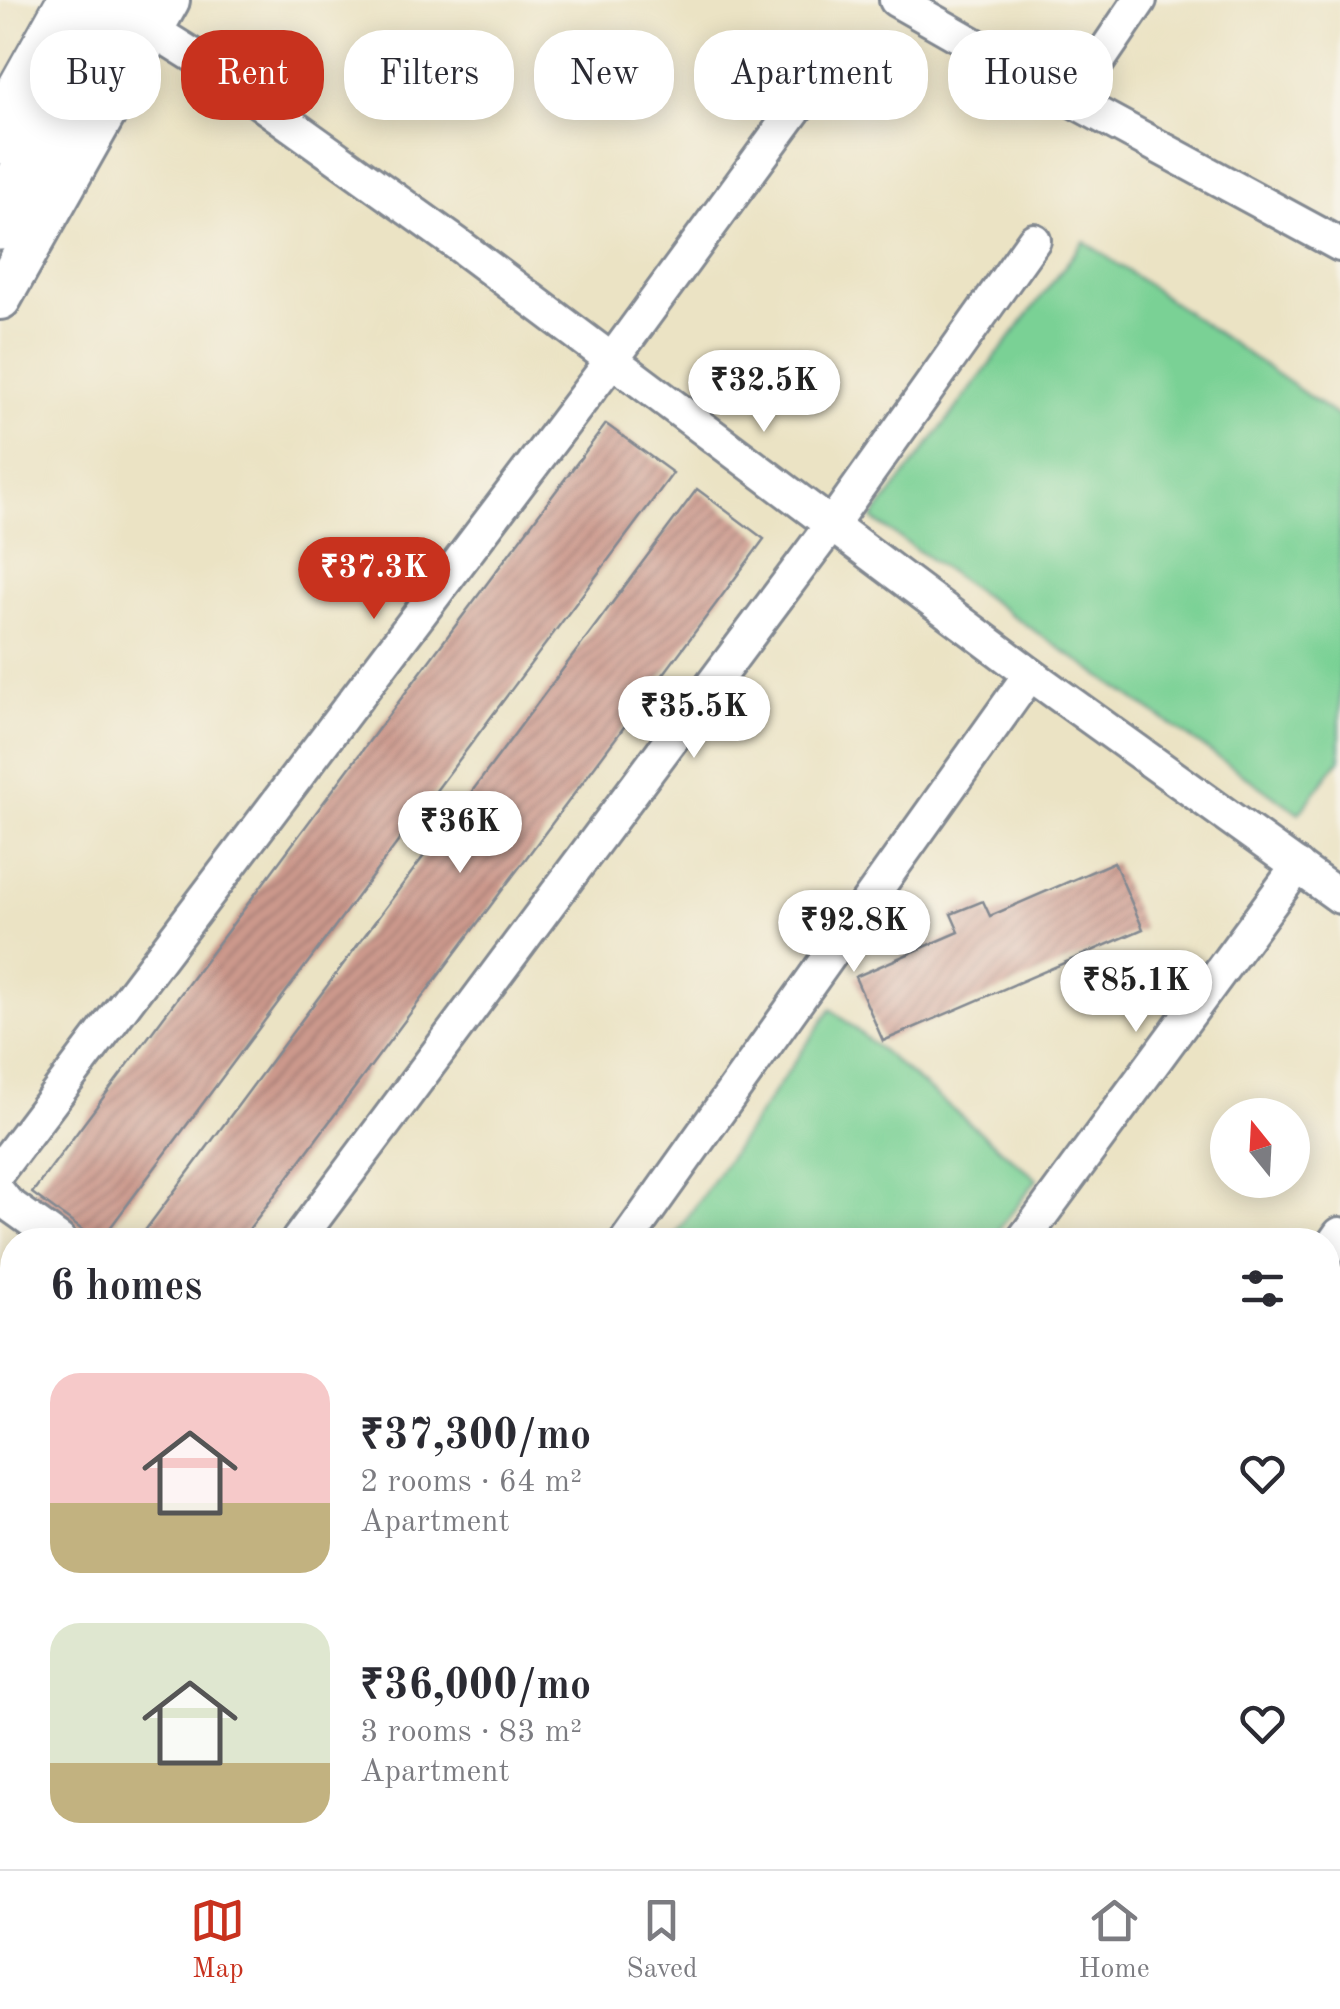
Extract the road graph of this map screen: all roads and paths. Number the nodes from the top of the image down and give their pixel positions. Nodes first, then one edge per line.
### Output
1 (896, 0) edge
2 (1140, 0) edge
3 (148, 10) edge
4 (64, 22) edge
5 (949, 30) edge
6 (1113, 40) edge
7 (0, 74) edge
8 (787, 120) edge
9 (1109, 120) edge
10 (0, 136) edge
11 (0, 222) edge
12 (1034, 240) dead end
13 (1340, 245) edge
14 (0, 298) edge
15 (612, 360) junction
16 (832, 524) junction
17 (1030, 674) junction
18 (1298, 866) junction
19 (1340, 897) edge
20 (0, 1169) edge
21 (0, 1194) edge
22 (42, 1228) edge
23 (307, 1228) edge
24 (635, 1228) edge
25 (1032, 1228) edge

1 - 5 street
2 - 6 street
3 - 11 highway
3 - 14 street
3 - 15 street
4 - 7 street
4 - 10 highway
8 - 15 street
9 - 13 street
12 - 16 street
15 - 16 street
15 - 20 street
16 - 17 street
16 - 23 street
17 - 18 street
17 - 24 street
18 - 19 street
18 - 25 street
21 - 22 street

